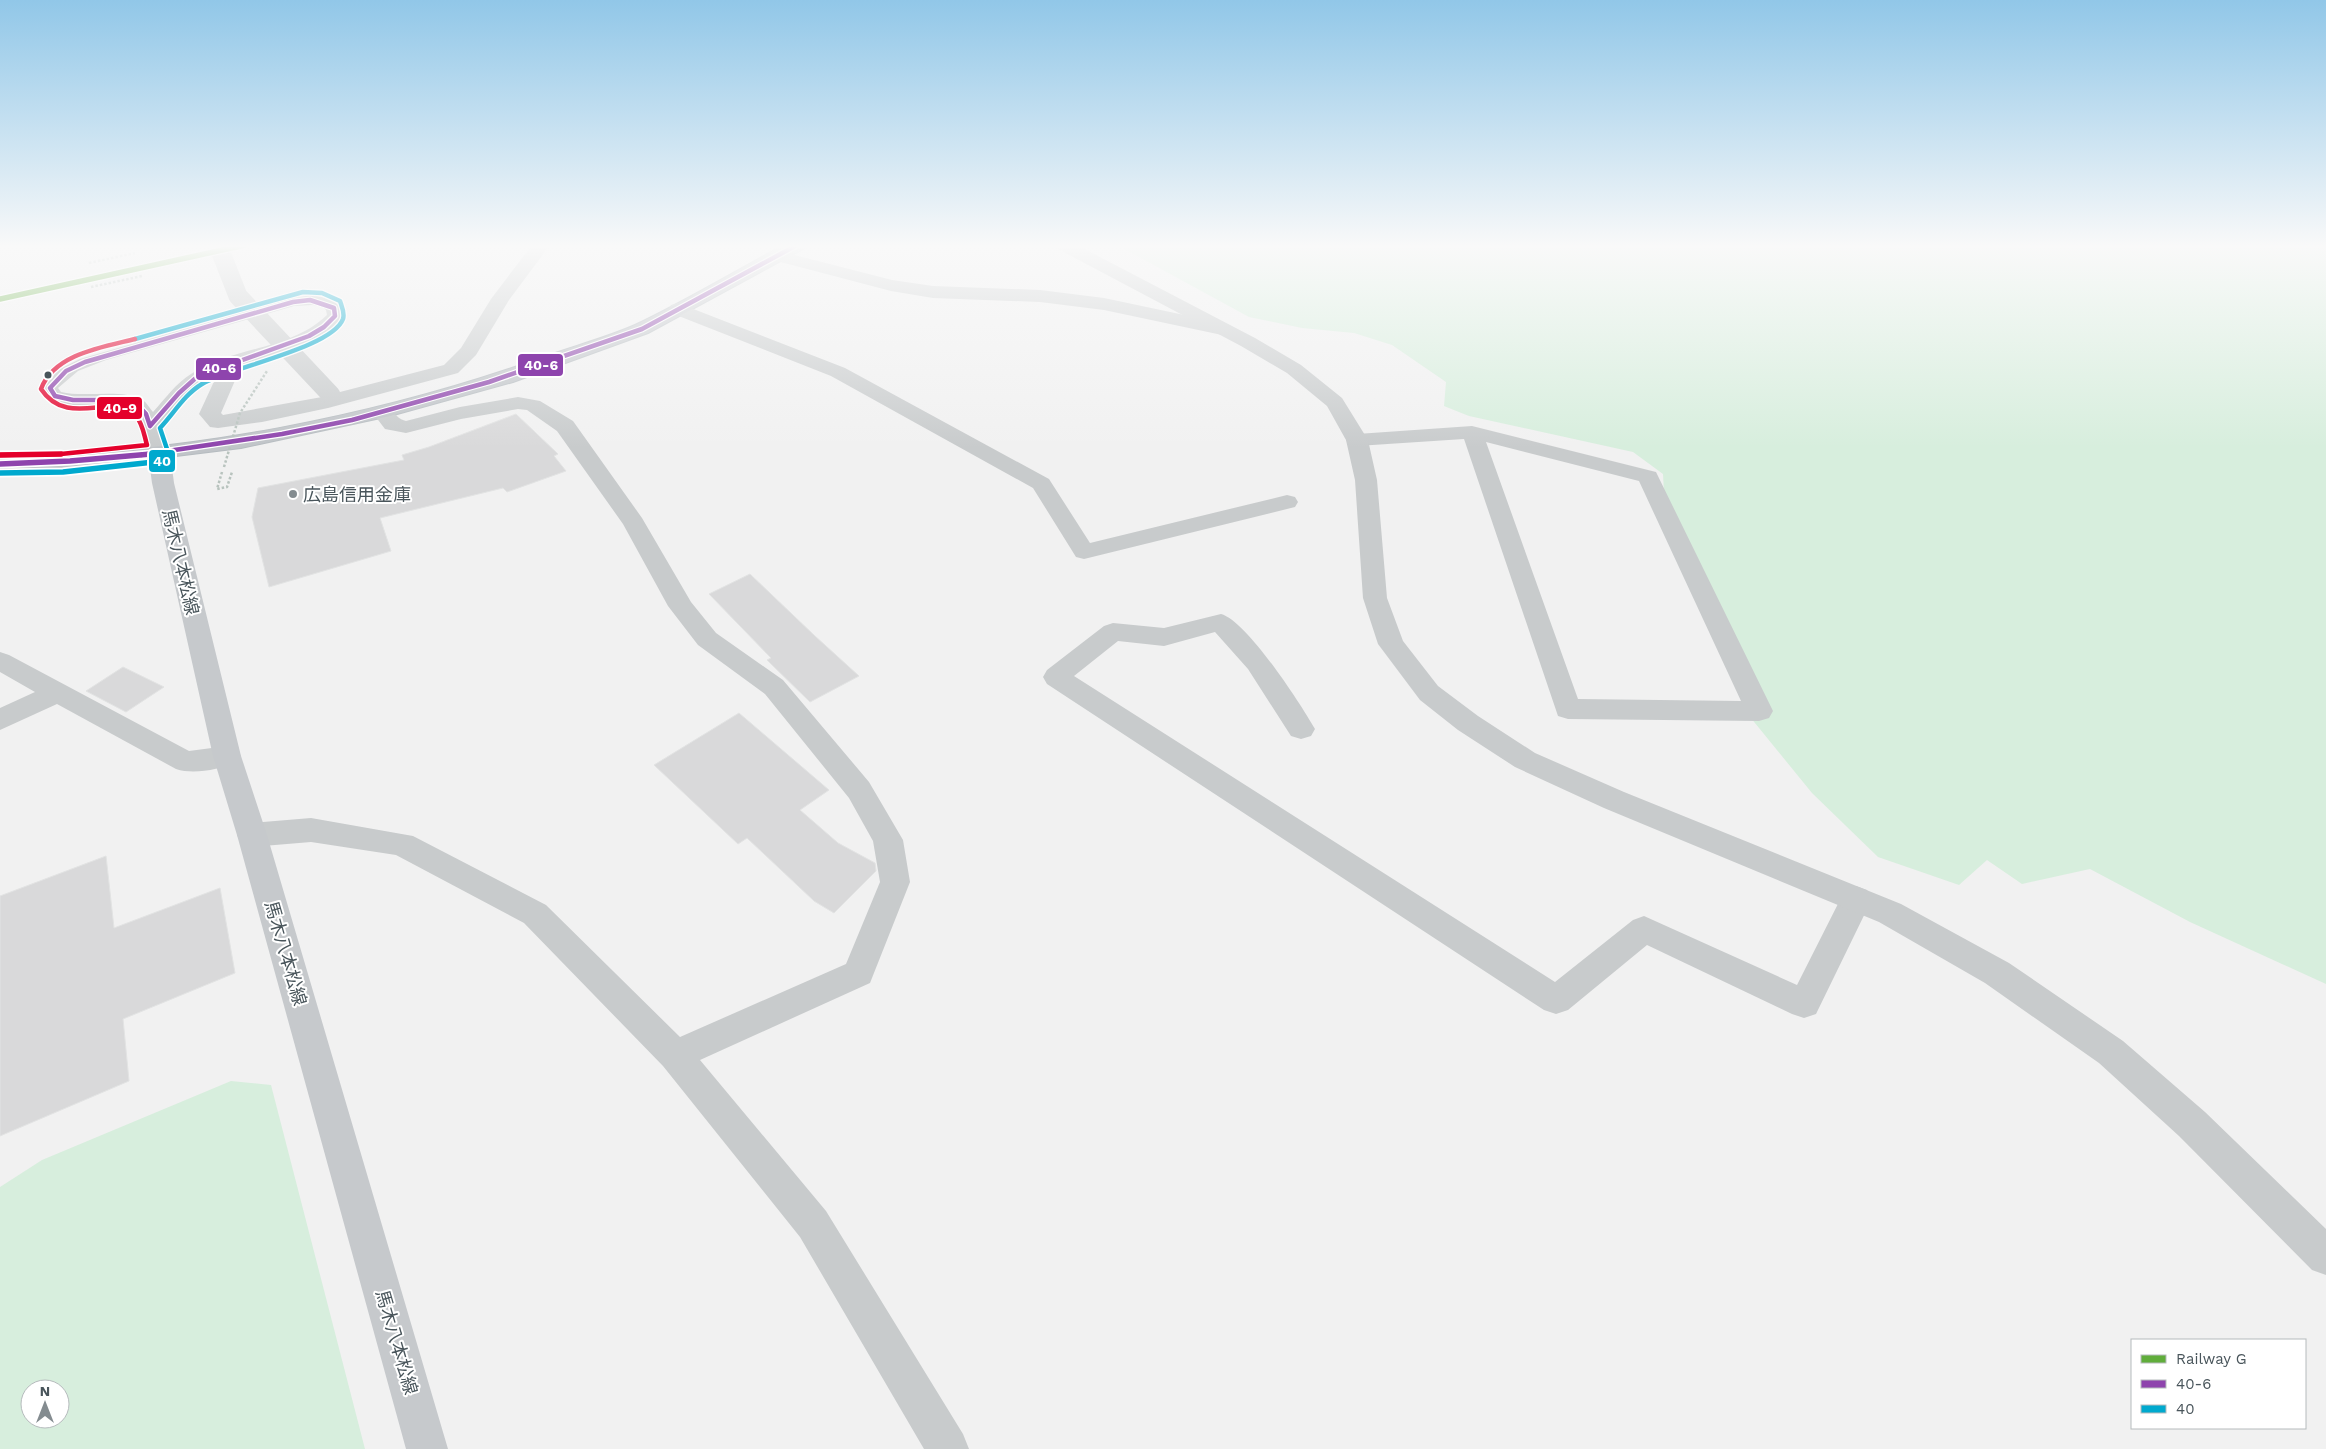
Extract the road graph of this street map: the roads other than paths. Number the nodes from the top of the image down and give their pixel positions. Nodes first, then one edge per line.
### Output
1 (253, 313) edge
2 (257, 313) edge
3 (335, 313) edge
4 (492, 313) edge
5 (673, 313) edge
6 (685, 313) edge
7 (1145, 313) edge
8 (1191, 313) edge
9 (1222, 329) junction
10 (233, 362) junction
11 (333, 398) junction
12 (383, 412) junction
13 (1472, 432) junction
14 (154, 440) junction
15 (1357, 440) junction
16 (0, 464) edge
17 (1287, 502) dead end
18 (0, 661) edge
19 (56, 693) junction
20 (0, 720) edge
21 (1301, 729) dead end
22 (227, 756) junction
23 (252, 835) junction
24 (1856, 898) junction
25 (674, 1055) junction
26 (2326, 1256) edge
27 (427, 1449) edge
28 (948, 1449) edge

1 - 11 street, bridge
2 - 14 lane
3 - 10 lane
4 - 11 street
5 - 12 highway
6 - 17 street
7 - 9 street
8 - 9 street
9 - 15 street
10 - 11 street
10 - 14 lane
12 - 14 highway
12 - 25 street
13 - 13 street
13 - 15 street
14 - 16 highway
14 - 22 main road, 馬木八本松線
15 - 24 street
18 - 19 street
19 - 20 street
19 - 22 street
21 - 24 street
22 - 23 main road, 馬木八本松線
23 - 25 street
23 - 27 main road, 馬木八本松線
24 - 26 street
25 - 28 street

